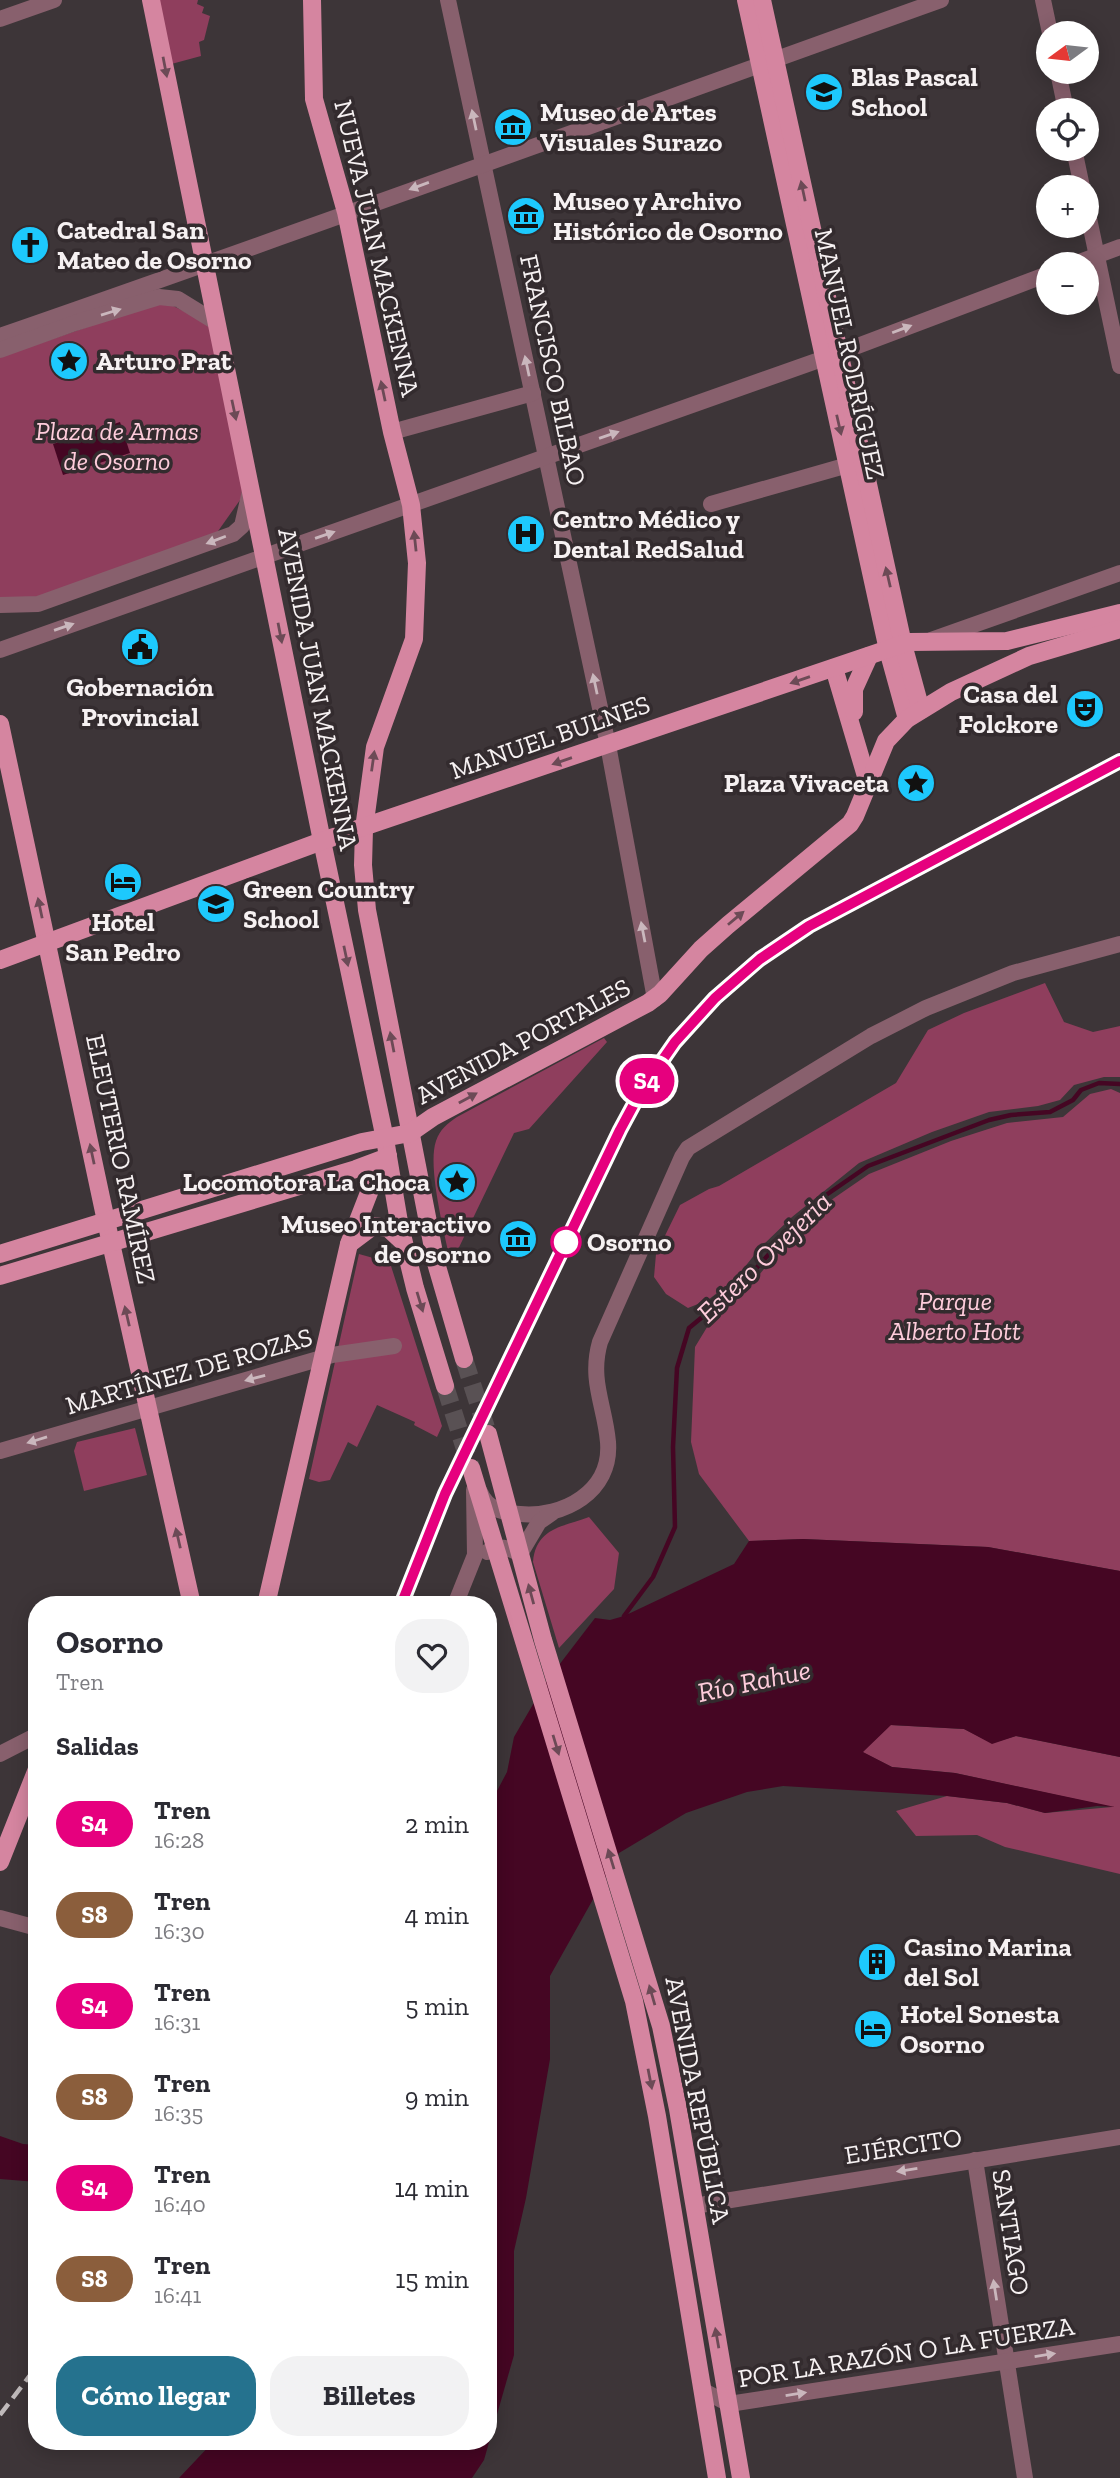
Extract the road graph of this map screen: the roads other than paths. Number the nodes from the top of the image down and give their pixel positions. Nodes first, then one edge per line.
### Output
1 (54, 0) edge
2 (151, 0) edge
3 (312, 0) edge
4 (448, 0) edge
5 (746, 0) edge
6 (762, 0) edge
7 (942, 0) edge
8 (1043, 0) edge
9 (0, 19) edge
10 (1047, 21) edge
11 (768, 62) junction
12 (483, 163) junction
13 (346, 212) junction
14 (1120, 247) edge
15 (1099, 255) edge
16 (205, 265) junction
17 (1099, 270) edge
18 (1036, 279) edge
19 (217, 323) junction
20 (0, 336) edge
21 (0, 351) edge
22 (831, 356) junction
23 (1120, 366) edge
24 (533, 393) junction
25 (392, 432) junction
26 (547, 457) junction
27 (848, 465) junction
28 (250, 488) junction
29 (710, 504) dead end
30 (411, 505) junction
31 (265, 556) junction
32 (1120, 573) edge
33 (0, 605) edge
34 (1120, 613) edge
35 (1120, 629) edge
36 (927, 641) junction
37 (896, 647) junction
38 (0, 650) edge
39 (869, 656) junction
40 (834, 668) junction
41 (914, 715) junction
42 (0, 724) edge
43 (886, 741) junction
44 (608, 745) junction
45 (868, 783) junction
46 (364, 829) junction
47 (322, 841) junction
48 (48, 942) junction
49 (1120, 944) edge
50 (0, 960) edge
51 (655, 999) junction
52 (410, 1133) junction
53 (387, 1148) junction
54 (261, 1173) junction
55 (215, 1188) junction
56 (268, 1195) junction
57 (180, 1198) junction
58 (221, 1209) junction
59 (186, 1220) junction
60 (106, 1221) junction
61 (111, 1242) junction
62 (403, 1242) junction
63 (349, 1244) junction
64 (0, 1254) edge
65 (0, 1276) edge
66 (394, 1346) dead end
67 (464, 1359) tunnel mouth
68 (321, 1360) junction
69 (445, 1386) tunnel mouth
70 (148, 1407) junction
71 (488, 1434) tunnel mouth
72 (0, 1451) edge
73 (472, 1472) junction
74 (501, 1485) junction
75 (553, 1512) junction
76 (509, 1513) junction
77 (495, 1547) junction
78 (520, 1554) junction
79 (472, 1565) junction
80 (190, 1596) edge
81 (268, 1596) edge
82 (459, 1596) edge
83 (28, 1740) edge
84 (0, 1754) edge
85 (28, 1792) edge
86 (0, 1862) edge
87 (0, 1918) edge
88 (28, 1926) edge
89 (1120, 2137) edge
90 (975, 2160) junction
91 (694, 2206) junction
92 (1120, 2344) edge
93 (1007, 2361) junction
94 (702, 2390) junction
95 (729, 2404) junction
96 (717, 2478) edge
97 (741, 2478) edge
98 (1025, 2478) edge

1 - 9 street
2 -> 16 main road, AVENIDA JUAN MACKENNA
3 - 13 main road, NUEVA JUAN MACKENNA
12 -> 4 street, FRANCISCO BILBAO
5 - 11 main road, MANUEL RODRÍGUEZ
6 - 11 main road, MANUEL RODRÍGUEZ
7 - 11 street
8 - 10 street
11 - 12 street
11 - 22 main road, MANUEL RODRÍGUEZ
12 -> 13 street
24 -> 12 street, FRANCISCO BILBAO
13 - 16 street
25 -> 13 main road, NUEVA JUAN MACKENNA
14 - 15 street
16 - 19 main road, AVENIDA JUAN MACKENNA
16 - 20 street
17 - 23 street
22 -> 18 street
21 -> 19 street
19 -> 28 main road, AVENIDA JUAN MACKENNA
26 -> 22 street
22 -> 27 main road, MANUEL RODRÍGUEZ
37 -> 22 main road, MANUEL RODRÍGUEZ
24 - 25 street
24 - 26 street, FRANCISCO BILBAO
25 - 30 main road, NUEVA JUAN MACKENNA
26 - 30 street
44 -> 26 street, FRANCISCO BILBAO
27 - 29 street
27 - 37 main road, MANUEL RODRÍGUEZ
28 - 31 main road, AVENIDA JUAN MACKENNA
28 -> 33 street
31 -> 30 street
46 -> 30 main road, AVENIDA JUAN MACKENNA
38 -> 31 street
31 -> 47 main road, AVENIDA JUAN MACKENNA
32 - 36 street, MANUEL BULNES
34 - 36 main road
35 - 41 main road, AVENIDA PORTALES
36 - 37 main road, MANUEL BULNES
37 - 39 main road, MANUEL BULNES
37 - 41 main road, MANUEL RODRÍGUEZ
39 - 40 main road, MANUEL BULNES
39 - 43 main road
40 -> 44 main road, MANUEL BULNES
40 - 45 main road
41 - 43 main road, AVENIDA PORTALES
48 -> 42 main road, ELEUTERIO RAMÍREZ
43 - 45 main road, AVENIDA PORTALES
44 -> 46 main road, MANUEL BULNES
51 -> 44 street, FRANCISCO BILBAO
51 -> 45 main road, AVENIDA PORTALES
46 - 47 main road, MANUEL BULNES
52 -> 46 main road, AVENIDA JUAN MACKENNA
47 - 48 main road, MANUEL BULNES
47 -> 53 main road, AVENIDA JUAN MACKENNA
48 - 50 main road, MANUEL BULNES
60 -> 48 main road, ELEUTERIO RAMÍREZ
49 - 75 street
52 -> 51 main road, AVENIDA PORTALES
52 - 53 main road, AVENIDA PORTALES
52 - 67 main road, AVENIDA JUAN MACKENNA
53 - 54 main road, AVENIDA PORTALES
53 - 56 main road, AVENIDA PORTALES
53 - 62 main road, AVENIDA JUAN MACKENNA
53 - 63 main road
54 - 55 main road, AVENIDA PORTALES
54 - 56 main road
55 - 57 main road, AVENIDA PORTALES
55 - 58 main road
56 - 58 main road, AVENIDA PORTALES
57 - 59 main road
57 - 60 main road, AVENIDA PORTALES
58 - 59 main road, AVENIDA PORTALES
59 - 61 main road, AVENIDA PORTALES
60 - 61 main road, ELEUTERIO RAMÍREZ
60 - 64 main road, AVENIDA PORTALES
61 - 65 main road, AVENIDA PORTALES
70 -> 61 main road, ELEUTERIO RAMÍREZ
62 - 63 main road
62 -> 69 main road, AVENIDA JUAN MACKENNA
63 - 68 main road
66 - 68 street, MARTÍNEZ DE ROZAS
68 -> 70 street, MARTÍNEZ DE ROZAS
68 - 81 main road
70 -> 72 street, MARTÍNEZ DE ROZAS
80 -> 70 main road, ELEUTERIO RAMÍREZ
71 - 74 main road
73 - 76 street
73 - 77 main road
73 - 79 street
74 - 75 street
74 - 76 main road
75 - 76 street
75 - 78 street
76 - 78 main road
77 - 78 street
77 - 79 street
77 -> 94 main road, AVENIDA REPÚBLICA
91 -> 78 main road, AVENIDA REPÚBLICA
79 - 82 street
83 - 84 street
85 - 86 main road
87 - 88 street
89 - 90 street, EJÉRCITO
90 -> 91 street, EJÉRCITO
93 -> 90 street, SANTIAGO
95 -> 91 main road, AVENIDA REPÚBLICA
93 -> 92 street, POR LA RAZÓN O LA FUERZA
95 -> 93 street, POR LA RAZÓN O LA FUERZA
93 - 98 street, SANTIAGO
94 - 95 street, POR LA RAZÓN O LA FUERZA
94 - 96 main road, AVENIDA REPÚBLICA
95 - 97 main road, AVENIDA REPÚBLICA

